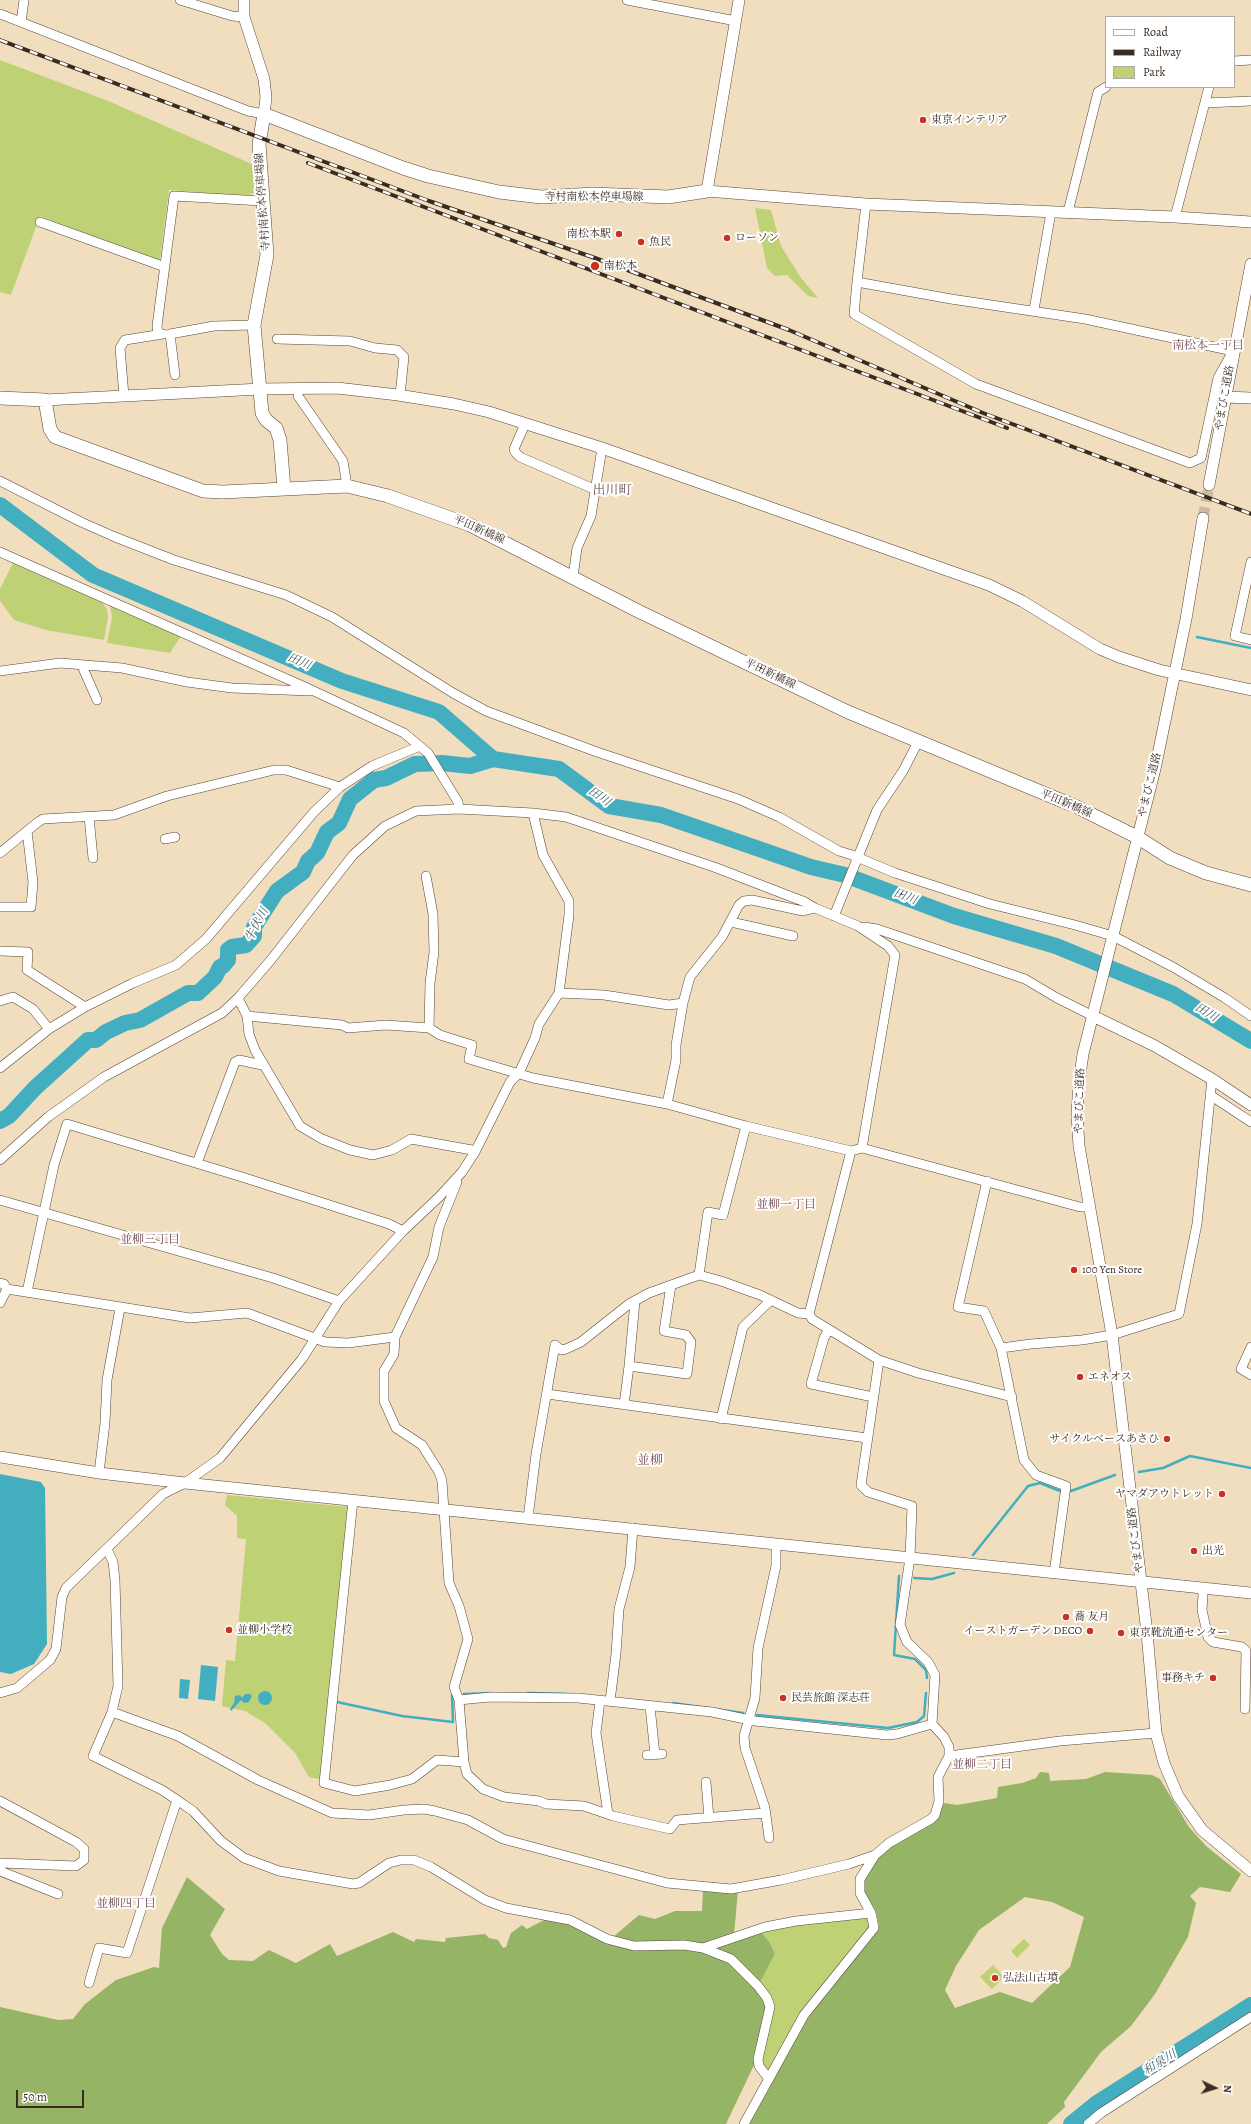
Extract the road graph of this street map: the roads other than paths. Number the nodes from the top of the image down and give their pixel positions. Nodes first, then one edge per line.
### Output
1 (24, 0) edge
2 (180, 0) edge
3 (244, 0) edge
4 (627, 0) edge
5 (740, 0) edge
6 (644, 2) edge
7 (0, 14) edge
8 (244, 17) junction
9 (736, 21) junction
10 (21, 22) junction
11 (1251, 60) edge
12 (1235, 61) edge
13 (1105, 88) edge
14 (1209, 88) edge
15 (1251, 101) edge
16 (1205, 103) junction
17 (264, 114) junction
18 (707, 190) junction
19 (262, 201) junction
20 (866, 204) junction
21 (1051, 212) junction
22 (1068, 212) junction
23 (1175, 217) junction
24 (40, 222) dead end
25 (1251, 222) edge
26 (1251, 264) edge
27 (165, 267) junction
28 (857, 282) junction
29 (1034, 310) junction
30 (254, 325) junction
31 (170, 334) junction
32 (158, 335) junction
33 (276, 339) dead end
34 (1233, 351) junction
35 (175, 375) dead end
36 (261, 389) junction
37 (400, 395) junction
38 (124, 396) junction
39 (298, 396) dead end
40 (1224, 397) junction
41 (0, 398) edge
42 (1251, 398) edge
43 (45, 400) junction
44 (526, 424) junction
45 (602, 448) junction
46 (0, 481) edge
47 (1209, 485) tunnel mouth
48 (347, 486) junction
49 (284, 489) junction
50 (596, 490) junction
51 (1203, 518) tunnel mouth
52 (0, 552) edge
53 (1251, 562) edge
54 (572, 577) junction
55 (1251, 640) edge
56 (82, 666) junction
57 (0, 671) edge
58 (1174, 673) junction
59 (1251, 690) edge
60 (315, 691) junction
61 (97, 700) dead end
62 (918, 742) junction
63 (420, 746) junction
64 (340, 787) junction
65 (459, 808) junction
66 (533, 813) junction
67 (89, 817) junction
68 (27, 831) junction
69 (175, 837) dead end
70 (1136, 837) junction
71 (165, 839) dead end
72 (0, 853) edge
73 (93, 858) dead end
74 (857, 858) junction
75 (426, 876) dead end
76 (1251, 885) edge
77 (0, 907) edge
78 (815, 908) junction
79 (835, 914) junction
80 (731, 922) junction
81 (858, 926) junction
82 (793, 936) dead end
83 (1112, 939) junction
84 (0, 951) edge
85 (559, 993) junction
86 (238, 998) junction
87 (0, 1001) edge
88 (683, 1003) junction
89 (85, 1007) junction
90 (1094, 1011) junction
91 (247, 1016) junction
92 (1251, 1016) edge
93 (429, 1028) junction
94 (49, 1029) junction
95 (262, 1064) junction
96 (0, 1068) edge
97 (519, 1073) junction
98 (1212, 1079) junction
99 (1210, 1095) junction
100 (667, 1104) junction
101 (1251, 1105) edge
102 (1251, 1122) edge
103 (746, 1126) junction
104 (862, 1148) junction
105 (852, 1151) junction
106 (475, 1152) junction
107 (0, 1160) edge
108 (197, 1163) junction
109 (462, 1172) junction
110 (987, 1181) junction
111 (0, 1200) edge
112 (1090, 1207) junction
113 (43, 1211) junction
114 (403, 1231) junction
115 (699, 1275) junction
116 (671, 1285) junction
117 (4, 1286) edge
118 (27, 1292) junction
119 (771, 1300) junction
120 (339, 1301) junction
121 (635, 1301) junction
122 (0, 1303) edge
123 (120, 1308) junction
124 (809, 1314) junction
125 (828, 1331) junction
126 (1112, 1335) junction
127 (395, 1337) junction
128 (314, 1338) junction
129 (1251, 1347) edge
130 (1002, 1348) junction
131 (879, 1360) junction
132 (629, 1366) junction
133 (1251, 1375) edge
134 (547, 1394) junction
135 (873, 1397) junction
136 (1012, 1397) junction
137 (624, 1405) junction
138 (721, 1419) junction
139 (867, 1438) junction
140 (0, 1457) edge
141 (99, 1473) junction
142 (185, 1483) junction
143 (353, 1500) junction
144 (444, 1509) junction
145 (528, 1518) junction
146 (633, 1528) junction
147 (776, 1544) junction
148 (107, 1549) junction
149 (910, 1558) junction
150 (1054, 1573) junction
151 (1141, 1582) junction
152 (1202, 1588) junction
153 (1251, 1593) edge
154 (0, 1692) edge
155 (459, 1700) junction
156 (600, 1701) junction
157 (610, 1701) junction
158 (650, 1706) junction
159 (1245, 1709) dead end
160 (112, 1712) junction
161 (748, 1718) junction
162 (932, 1724) junction
163 (1156, 1733) junction
164 (655, 1755) dead end
165 (949, 1756) junction
166 (464, 1762) junction
167 (706, 1782) dead end
168 (176, 1800) junction
169 (0, 1801) edge
170 (766, 1813) junction
171 (608, 1814) junction
172 (709, 1818) junction
173 (769, 1838) dead end
174 (875, 1855) junction
175 (0, 1863) edge
176 (0, 1871) edge
177 (1251, 1871) edge
178 (58, 1894) dead end
179 (871, 1912) junction
180 (703, 1948) junction
181 (90, 1983) dead end
182 (1251, 2016) edge
183 (769, 2079) junction
184 (744, 2124) edge
185 (1088, 2124) edge

1 - 10 street
2 - 8 street
3 - 8 street
4 - 6 street
5 - 9 street
6 - 9 street
7 - 10 street
8 - 17 street
9 - 18 street
10 - 17 street
11 - 12 street
13 - 22 street
14 - 16 street
15 - 16 street
16 - 23 street
17 - 18 main road, 寺村南松本停車場線
17 - 19 main road, 寺村南松本停車場線
18 - 20 street
19 - 27 street
19 - 30 main road, 寺村南松本停車場線
20 - 21 street
20 - 28 street
21 - 22 street
21 - 29 street
22 - 23 street
23 - 25 street
24 - 27 street
26 - 34 street, やまびこ道路
27 - 32 street
28 - 29 street
28 - 34 street
29 - 34 street
30 - 31 street
30 - 36 main road, 寺村南松本停車場線
31 - 32 street
31 - 35 street
32 - 38 street
33 - 37 street
34 - 40 street, やまびこ道路
36 - 37 street
36 - 38 street
36 - 49 main road, 寺村南松本停車場線
37 - 44 street
38 - 43 street
39 - 48 street
40 - 42 street
40 - 47 street, やまびこ道路
41 - 43 main road
43 - 49 main road
44 - 45 street
44 - 50 street
45 - 50 street
45 - 58 street
46 - 74 street
48 - 49 main road, 平田新橋線
48 - 54 main road, 平田新橋線
50 - 54 street
51 - 58 street, やまびこ道路
52 - 60 street
53 - 55 street
54 - 62 main road, 平田新橋線
56 - 57 street
56 - 60 street
56 - 61 street
58 - 59 street
58 - 70 street, やまびこ道路
60 - 63 street
62 - 70 main road, 平田新橋線
62 - 74 street
63 - 64 street
63 - 65 street
64 - 67 street
64 - 89 street
65 - 66 street
65 - 86 street
66 - 78 street
66 - 85 street
67 - 68 street
67 - 73 street
68 - 72 street
68 - 77 street
69 - 71 street
70 - 76 main road, 平田新橋線
70 - 83 street, やまびこ道路
74 - 79 street
74 - 83 street
75 - 93 street
78 - 79 street
78 - 80 street
79 - 81 street
80 - 82 street
80 - 88 street
81 - 90 street
81 - 104 street
83 - 90 street, やまびこ道路
83 - 92 street
84 - 89 street
85 - 88 street
85 - 97 street
86 - 91 street
86 - 107 street
87 - 94 street
88 - 100 street
89 - 94 street
90 - 98 street
90 - 112 street, やまびこ道路
91 - 93 street
91 - 95 street
93 - 97 street
94 - 96 street
95 - 106 street
95 - 108 street
97 - 100 street
97 - 106 street
98 - 99 street
98 - 101 street
99 - 102 street
99 - 126 street
100 - 103 street
103 - 105 street
103 - 115 street
104 - 105 street
104 - 110 street
105 - 124 street
106 - 109 street
108 - 113 street
108 - 114 street
109 - 114 street
109 - 127 street
110 - 112 street
110 - 130 street
111 - 113 street
112 - 126 street, やまびこ道路
113 - 118 street
113 - 120 street
114 - 120 street
115 - 116 street
115 - 119 street
116 - 121 street
116 - 132 street
117 - 118 street
117 - 122 street
118 - 123 street
119 - 124 street
119 - 138 street
120 - 128 street
121 - 132 street
121 - 134 street
123 - 128 street
123 - 141 street
124 - 125 street
125 - 131 street
125 - 135 street
126 - 130 street
126 - 151 street, やまびこ道路
127 - 128 street
127 - 144 street
128 - 142 street
129 - 133 street
130 - 136 street
131 - 135 street
131 - 136 street
132 - 137 street
134 - 137 street
134 - 145 street
135 - 139 street
136 - 150 street
137 - 138 street
138 - 139 street
139 - 149 street
140 - 141 street
141 - 142 street
142 - 143 street
142 - 148 street
143 - 144 street
143 - 166 street
144 - 145 street
144 - 155 street
145 - 146 street
146 - 147 street
146 - 157 street
147 - 149 street
147 - 161 street
148 - 154 street
148 - 160 street
149 - 150 street
149 - 162 street
150 - 151 street
151 - 152 street, やまびこ道路
151 - 163 street
152 - 153 street, やまびこ道路
152 - 159 street
155 - 156 street
155 - 166 street
156 - 157 street
156 - 171 street
157 - 158 street
158 - 161 street
158 - 164 street
160 - 168 street
160 - 174 street
161 - 162 street
161 - 170 street
162 - 165 street
163 - 165 street
163 - 177 street
165 - 174 street
166 - 171 street
167 - 172 street
168 - 180 street
168 - 181 street
169 - 175 street
170 - 172 street
170 - 173 street
171 - 172 street
174 - 179 street
176 - 178 street
179 - 180 street
179 - 183 street
180 - 183 street
182 - 185 street
183 - 184 street

